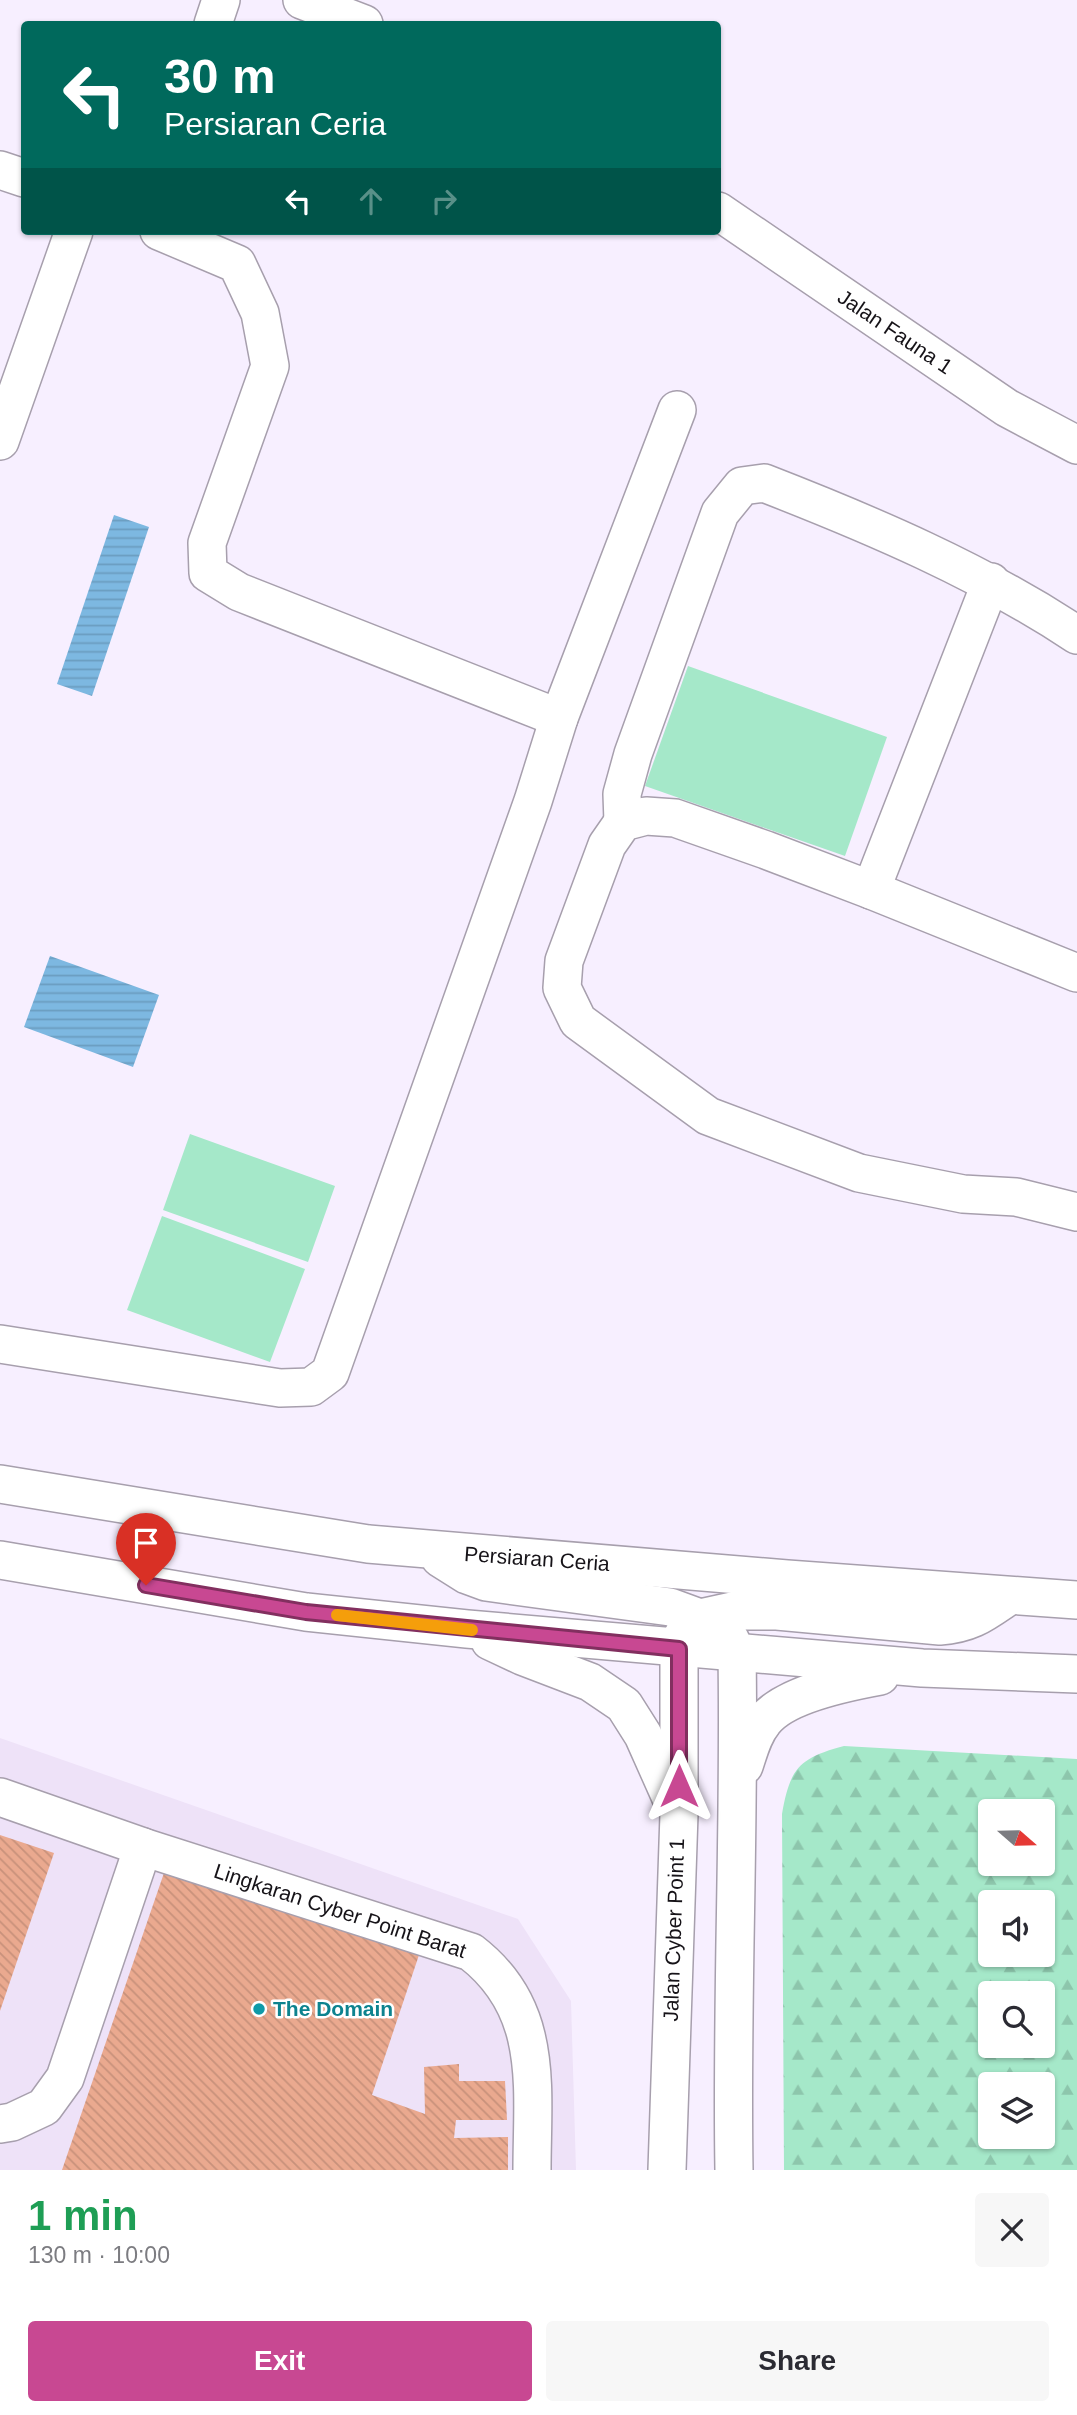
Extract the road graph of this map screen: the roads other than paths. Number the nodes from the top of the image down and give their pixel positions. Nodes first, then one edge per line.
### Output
1 (221, 0) edge
2 (301, 0) edge
3 (214, 21) edge
4 (291, 21) edge
5 (357, 21) edge
6 (0, 170) edge
7 (21, 177) edge
8 (721, 213) edge
9 (73, 235) edge
10 (181, 235) edge
11 (208, 240) edge
12 (677, 410) dead end
13 (0, 441) edge
14 (1077, 445) edge
15 (991, 582) junction
16 (1077, 635) edge
17 (559, 718) junction
18 (623, 822) junction
19 (872, 890) junction
20 (1077, 973) edge
21 (1077, 1212) edge
22 (0, 1344) edge
23 (0, 1484) edge
24 (427, 1550) junction
25 (0, 1560) edge
26 (1009, 1596) junction
27 (1077, 1600) edge
28 (700, 1618) junction
29 (467, 1629) junction
30 (679, 1649) junction
31 (737, 1654) junction
32 (922, 1668) junction
33 (1077, 1674) edge
34 (739, 1782) junction
35 (0, 1797) edge
36 (679, 1814) junction
37 (143, 1847) junction
38 (0, 2124) edge
39 (531, 2170) edge
40 (667, 2170) edge
41 (734, 2170) edge

1 - 3 street
2 - 4 street
2 - 5 street
6 - 7 street
8 - 14 street, Jalan Fauna 1
9 - 13 street
10 - 11 street
11 - 17 street
12 - 17 street
15 - 16 street
15 - 18 street
15 - 19 street
17 - 22 street
18 - 19 street
18 - 21 street
19 - 20 street
23 - 24 street, Persiaran Ceria
24 - 26 street, Persiaran Ceria
24 - 28 street
25 - 29 street
26 - 27 street, Persiaran Ceria
26 - 28 street
28 - 30 street
28 - 31 street
29 - 30 street
29 - 36 street
30 - 31 street
30 - 36 street, Jalan Cyber Point 1
31 - 32 street
31 - 34 street
32 - 33 street
32 - 34 street
34 - 41 street
35 - 37 street, Lingkaran Cyber Point Barat
36 - 40 street, Jalan Cyber Point 1
37 - 38 street
37 - 39 street, Lingkaran Cyber Point Barat

